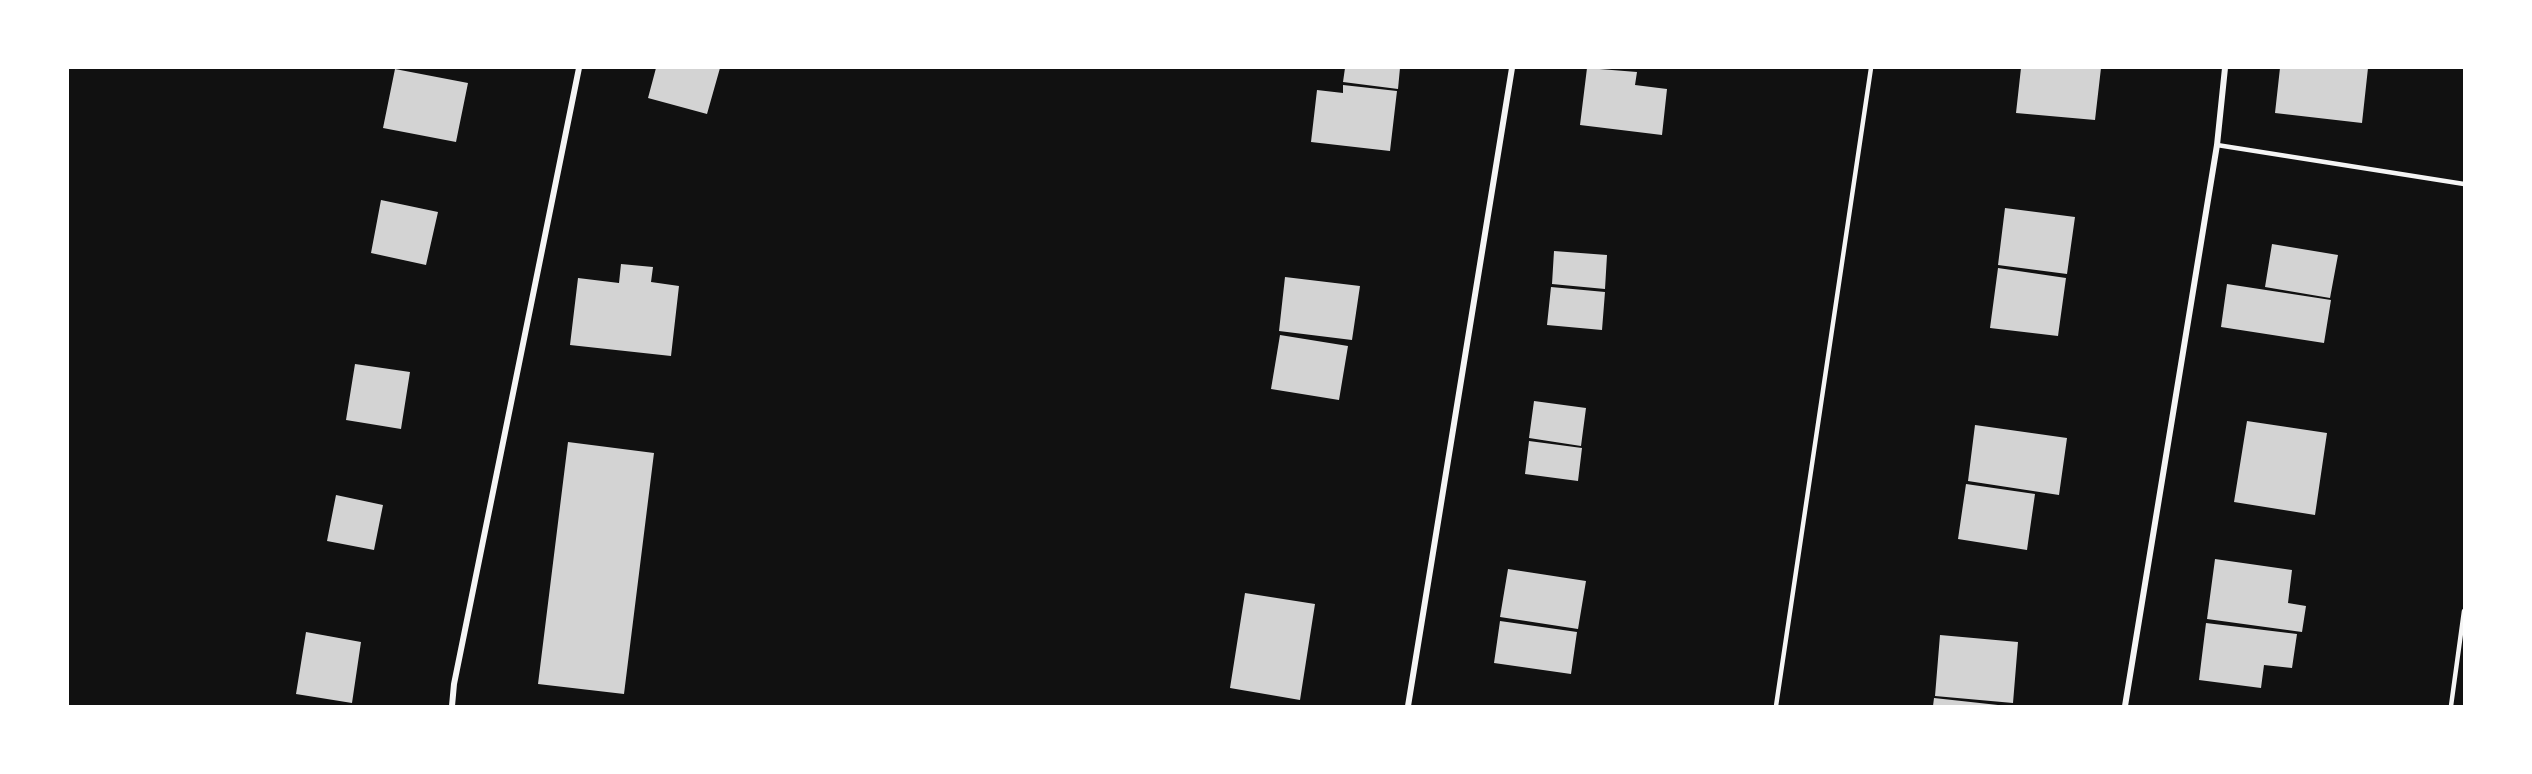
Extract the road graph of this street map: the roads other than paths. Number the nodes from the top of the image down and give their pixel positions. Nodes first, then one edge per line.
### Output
1 (579, 68) edge
2 (1512, 68) edge
3 (1871, 68) edge
4 (2225, 68) edge
5 (2217, 145) junction
6 (2464, 184) edge
7 (2464, 612) edge
8 (452, 706) edge
9 (1408, 706) edge
10 (1776, 706) edge
11 (2125, 706) edge
12 (2451, 706) edge

1 - 8 street
2 - 9 street
3 - 10 lane
4 - 5 street
5 - 6 lane
5 - 11 street
7 - 12 lane

